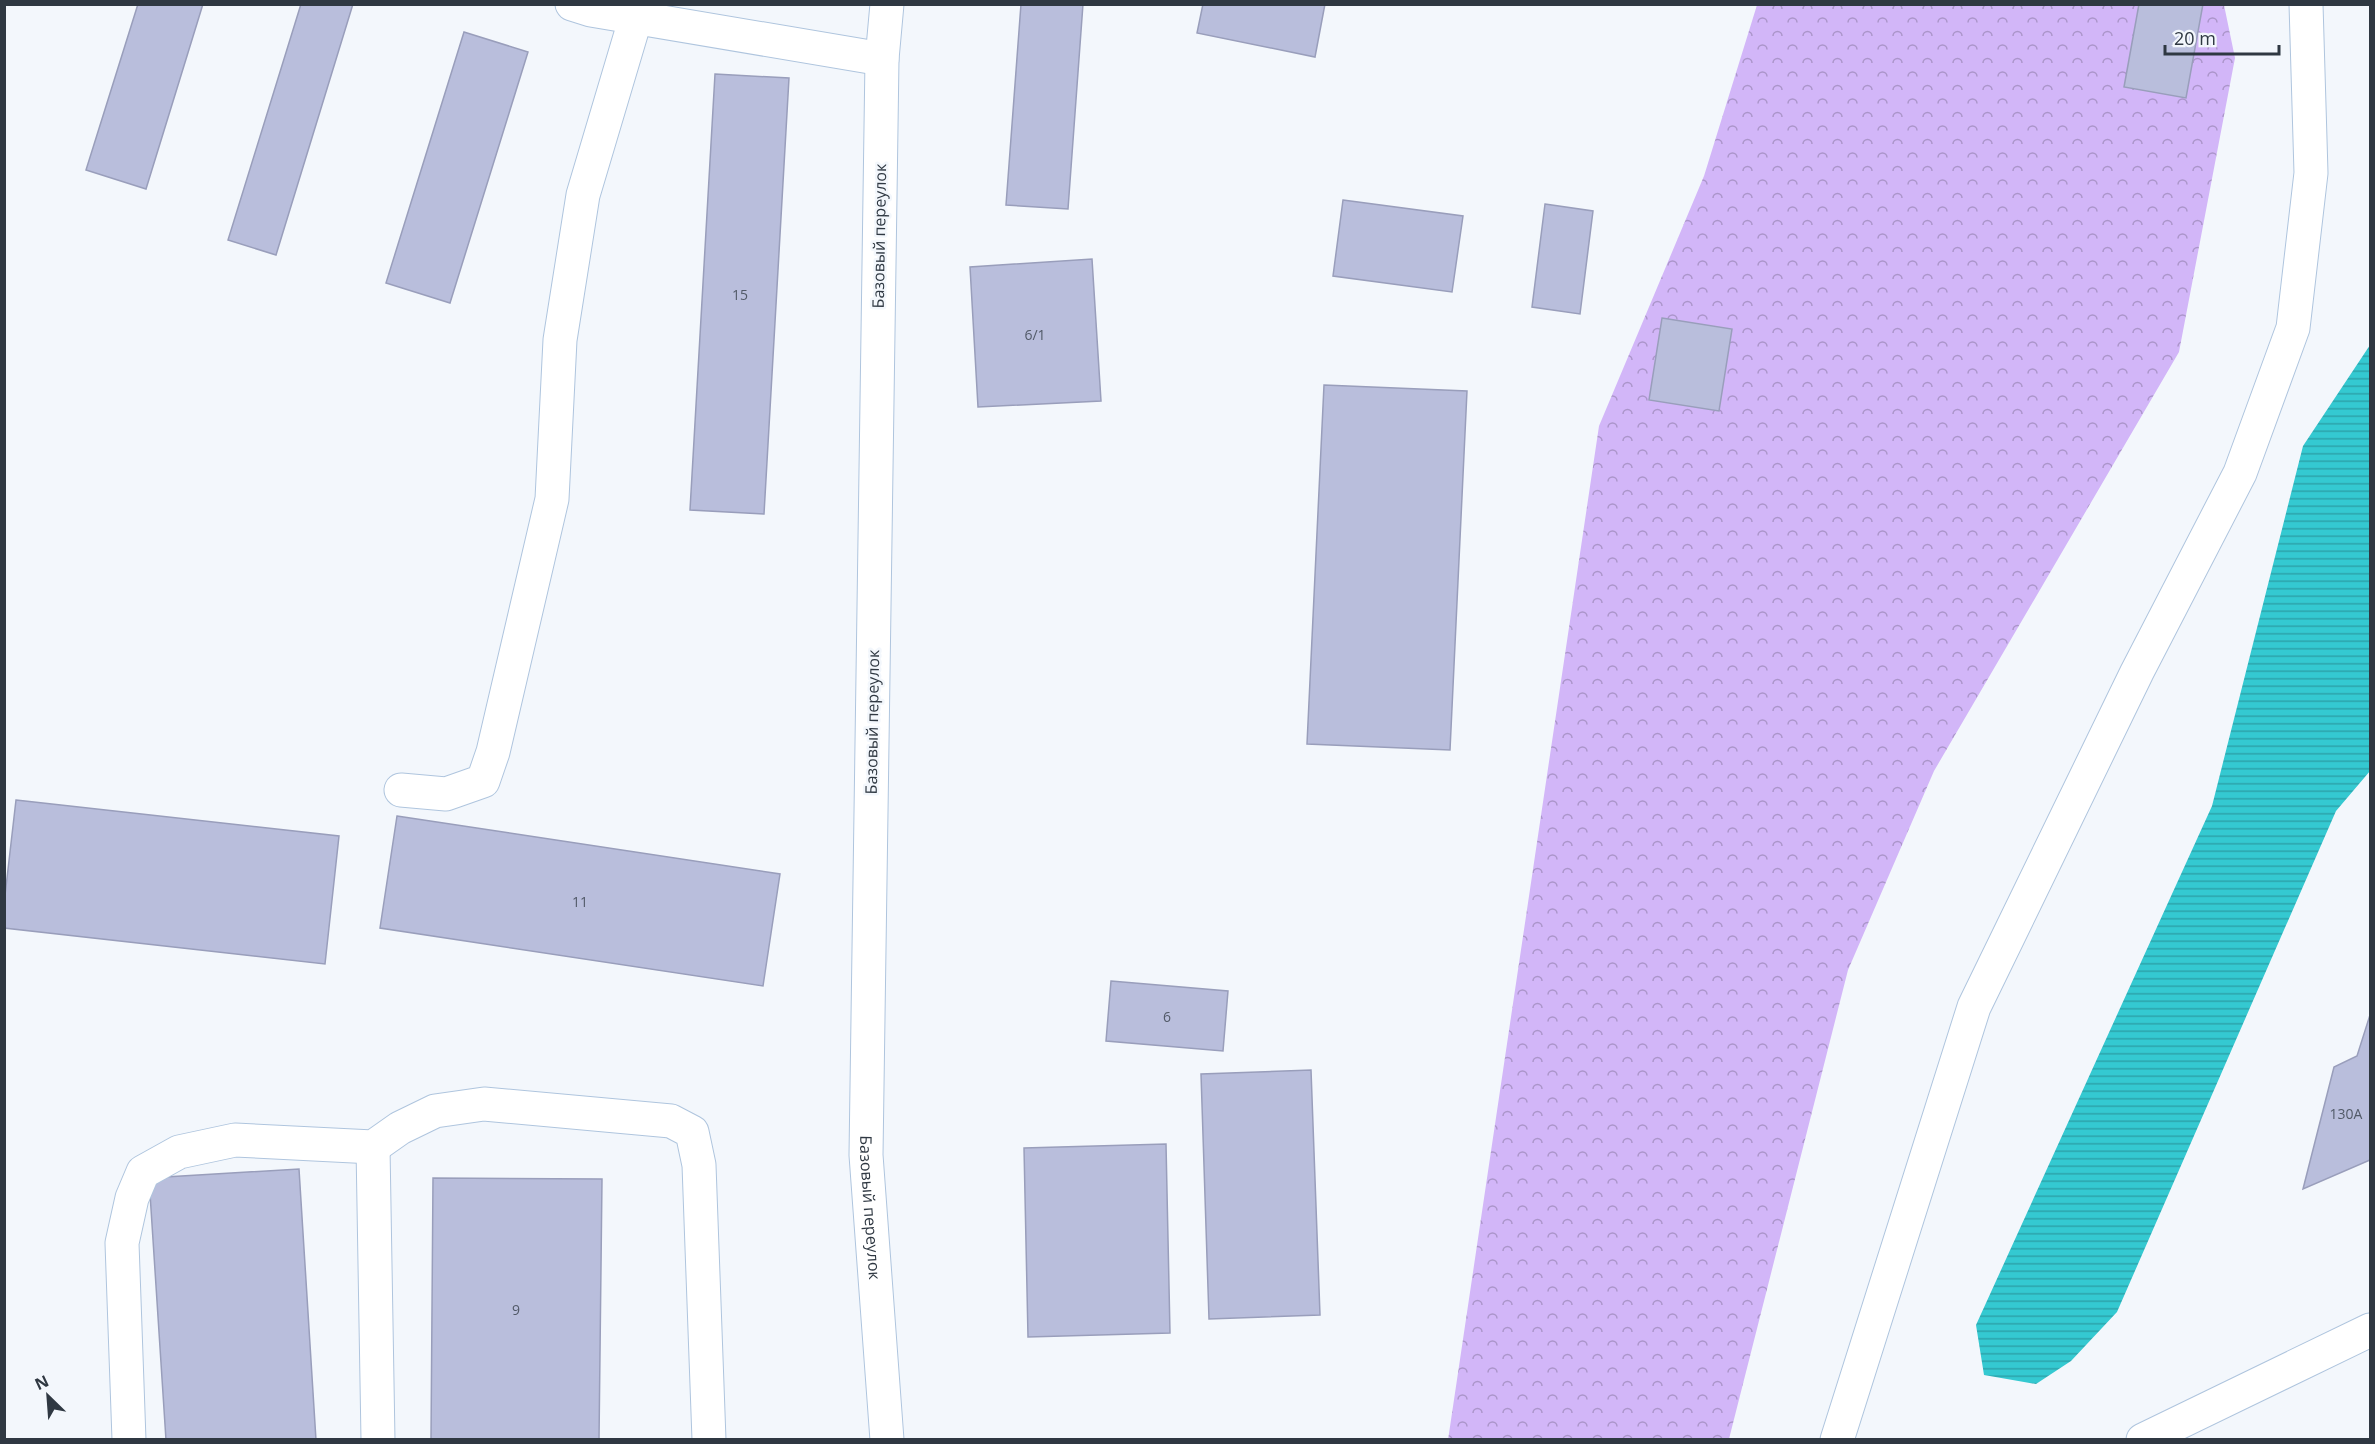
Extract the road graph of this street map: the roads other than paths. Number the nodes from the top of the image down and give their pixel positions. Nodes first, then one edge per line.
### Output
1 (572, 4) edge
2 (887, 4) edge
3 (2306, 4) edge
4 (636, 17) junction
5 (882, 59) junction
6 (400, 790) dead end
7 (372, 1148) junction
8 (2370, 1330) edge
9 (129, 1440) edge
10 (378, 1440) edge
11 (709, 1440) edge
12 (887, 1440) edge
13 (1837, 1440) edge
14 (2143, 1440) edge

1 - 4 street
2 - 5 street, Базовый переулок
3 - 13 street
4 - 5 street
4 - 6 street
5 - 12 street, Базовый переулок
7 - 9 street
7 - 10 street
7 - 11 street
8 - 14 street

